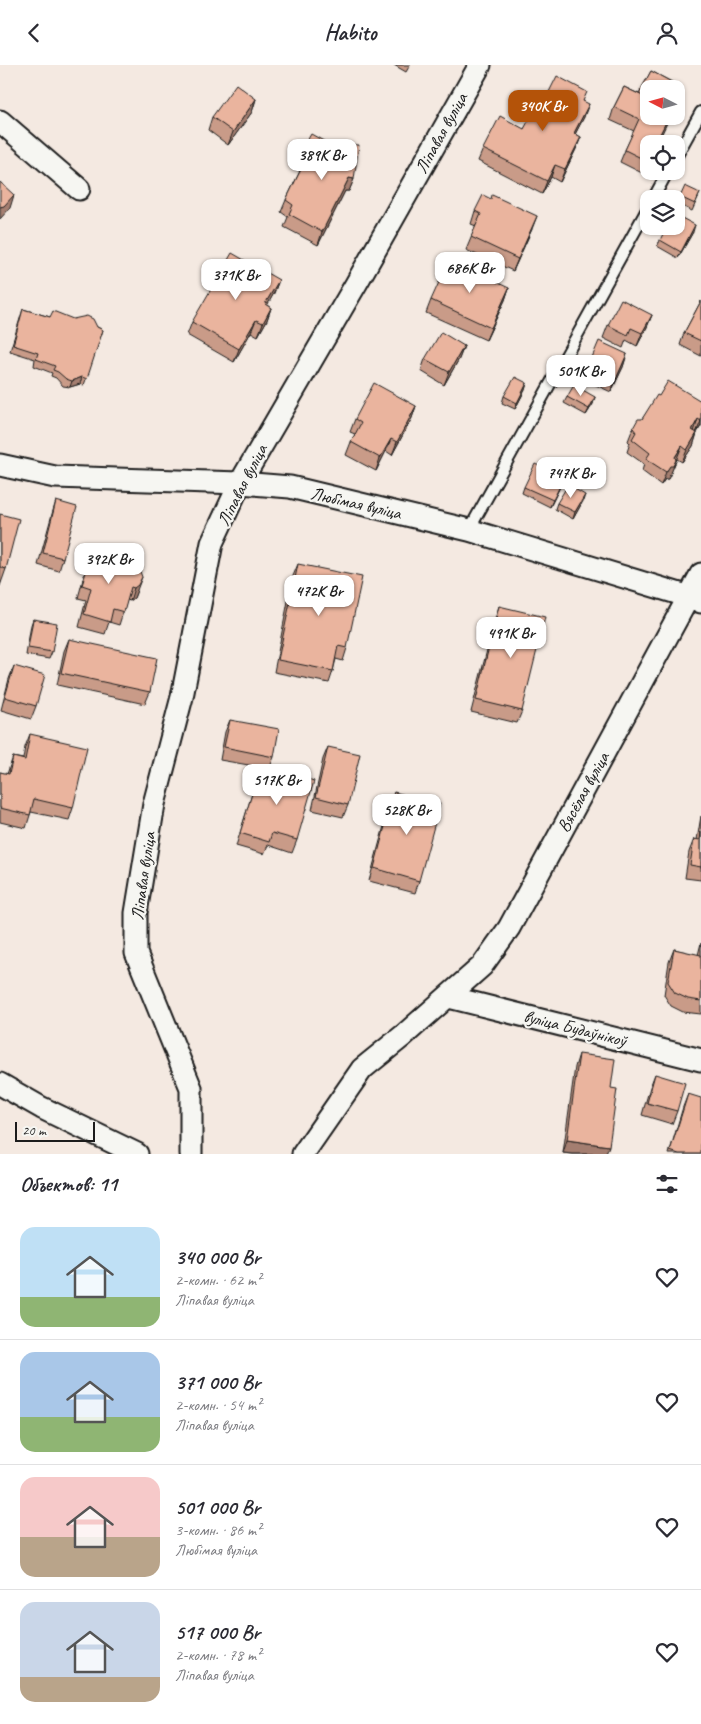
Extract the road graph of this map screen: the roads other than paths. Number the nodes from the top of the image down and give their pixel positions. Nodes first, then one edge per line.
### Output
1 (480, 65) edge
2 (701, 112) edge
3 (0, 121) edge
4 (685, 141) edge
5 (79, 189) dead end
6 (640, 222) edge
7 (0, 465) edge
8 (240, 483) junction
9 (469, 529) junction
10 (701, 574) edge
11 (695, 599) edge
12 (448, 997) junction
13 (701, 1060) edge
14 (0, 1084) edge
15 (137, 1154) edge
16 (191, 1154) edge
17 (303, 1154) edge

1 - 8 street, Ліпавая вуліца
2 - 4 lane
3 - 5 street
6 - 9 lane
7 - 8 street, Любімая вуліца
8 - 9 street, Любімая вуліца
8 - 16 street, Ліпавая вуліца
9 - 11 street, Любімая вуліца
10 - 11 street, Вясёлая вуліца
11 - 12 street, Вясёлая вуліца
12 - 13 street, вуліца Будаўнікоў
12 - 17 street, Вясёлая вуліца
14 - 15 street

